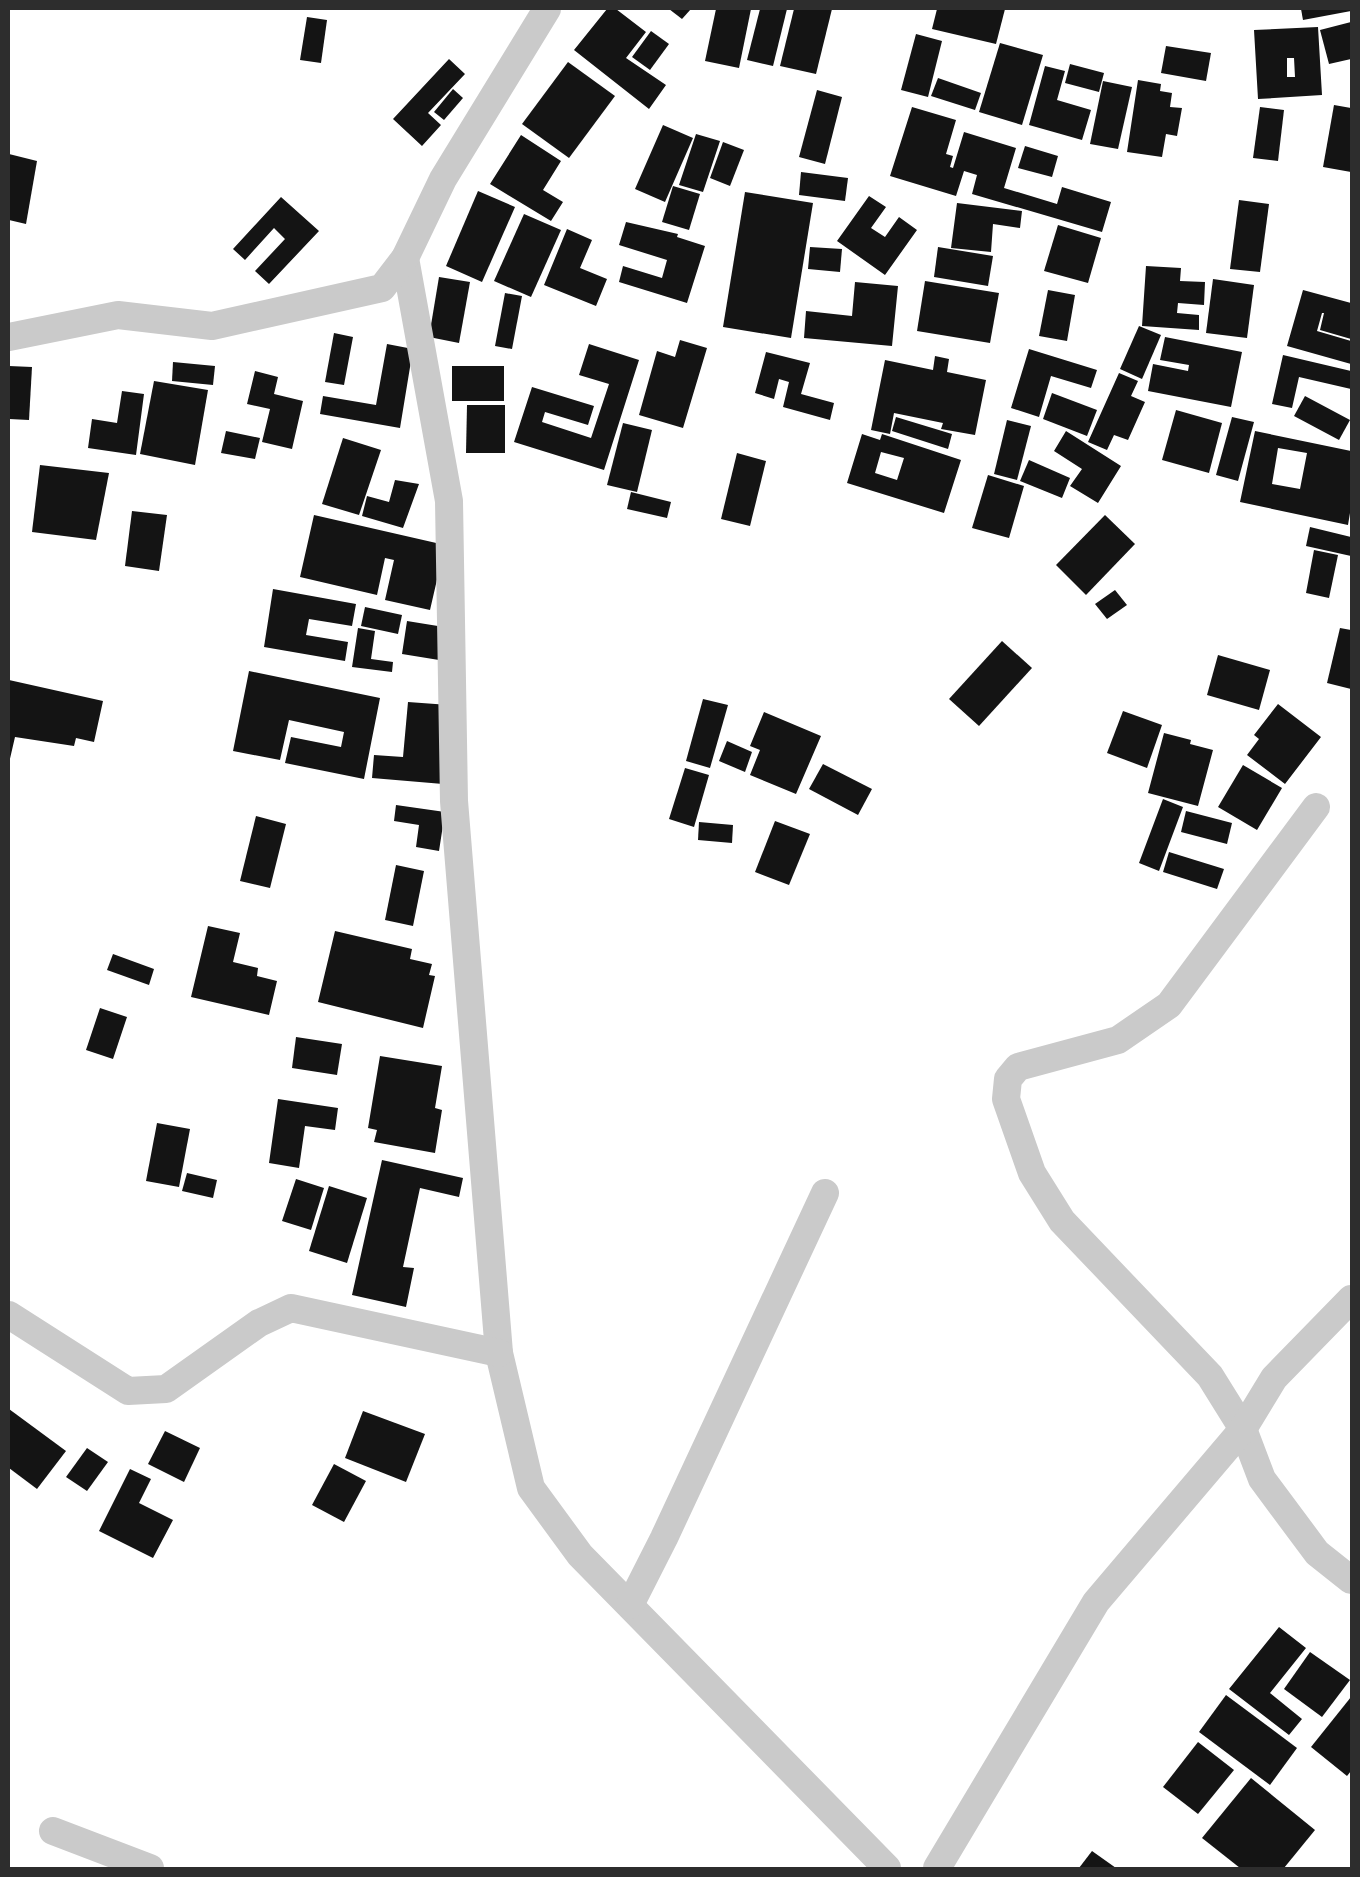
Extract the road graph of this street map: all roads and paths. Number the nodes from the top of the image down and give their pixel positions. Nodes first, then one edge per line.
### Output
1 (547, 9) edge
2 (406, 258) junction
3 (9, 337) edge
4 (1316, 807) dead end
5 (825, 1193) dead end
6 (1351, 1298) edge
7 (9, 1315) edge
8 (499, 1353) junction
9 (1242, 1429) junction
10 (1351, 1580) edge
11 (630, 1605) junction
12 (54, 1831) dead end
13 (150, 1868) edge
14 (887, 1868) edge
15 (937, 1868) edge

1 - 2 street
2 - 3 street
2 - 8 street
4 - 9 street
5 - 11 street
6 - 9 street
7 - 8 street
8 - 11 street
9 - 10 street
9 - 15 street
11 - 14 street
12 - 13 street

